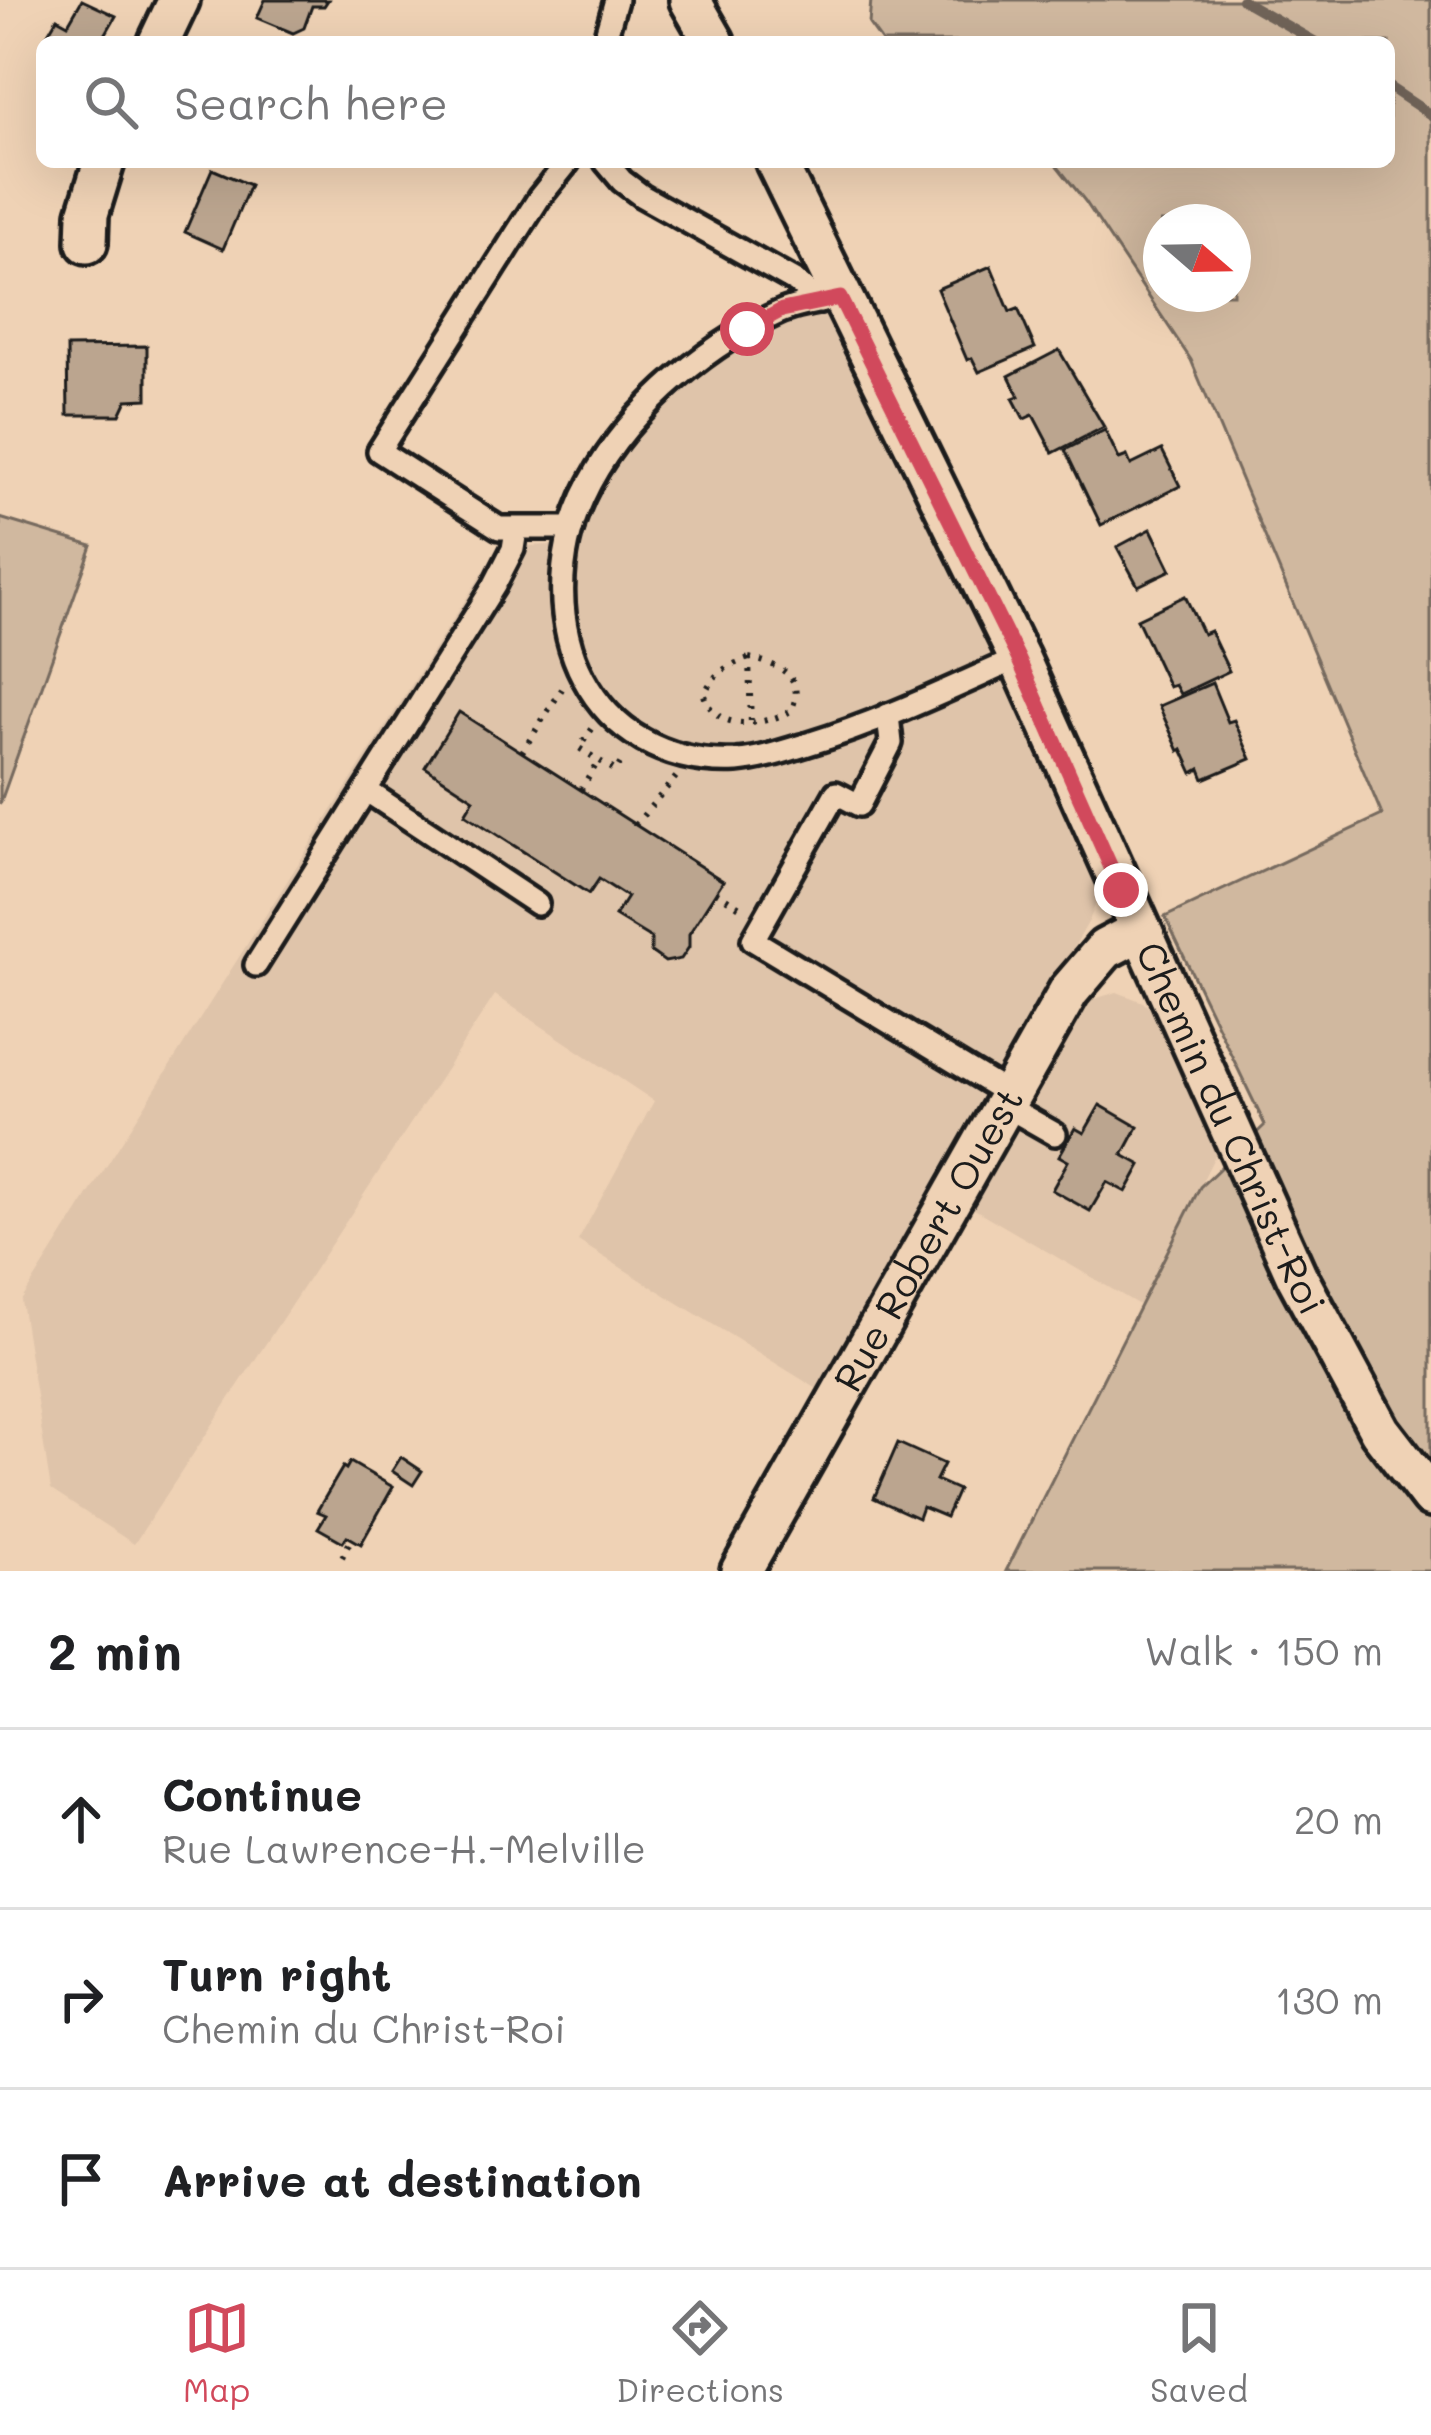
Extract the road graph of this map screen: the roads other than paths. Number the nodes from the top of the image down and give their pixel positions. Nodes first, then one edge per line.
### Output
1 (179, 0) edge
2 (616, 0) edge
3 (690, 0) edge
4 (162, 36) edge
5 (606, 36) edge
6 (711, 36) edge
7 (102, 168) edge
8 (563, 168) edge
9 (612, 168) edge
10 (778, 168) edge
11 (88, 243) dead end
12 (830, 300) junction
13 (572, 528) junction
14 (516, 530) junction
15 (1018, 658) junction
16 (888, 715) junction
17 (367, 791) junction
18 (537, 904) dead end
19 (1139, 931) junction
20 (256, 965) dead end
21 (1006, 1100) junction
22 (1055, 1134) dead end
23 (1431, 1497) edge
24 (741, 1571) edge

1 - 4 street
2 - 5 lane
3 - 6 street
7 - 11 street
8 - 14 lane
9 - 12 lane
10 - 12 street, Chemin du Christ-Roi
12 - 13 lane
12 - 15 street, Chemin du Christ-Roi
13 - 14 lane
13 - 16 lane
14 - 17 lane
15 - 16 lane
15 - 19 street, Chemin du Christ-Roi
16 - 21 lane
17 - 18 lane
17 - 20 lane
19 - 21 street, Rue Robert Ouest
19 - 23 street, Chemin du Christ-Roi
21 - 22 lane
21 - 24 street, Rue Robert Ouest

